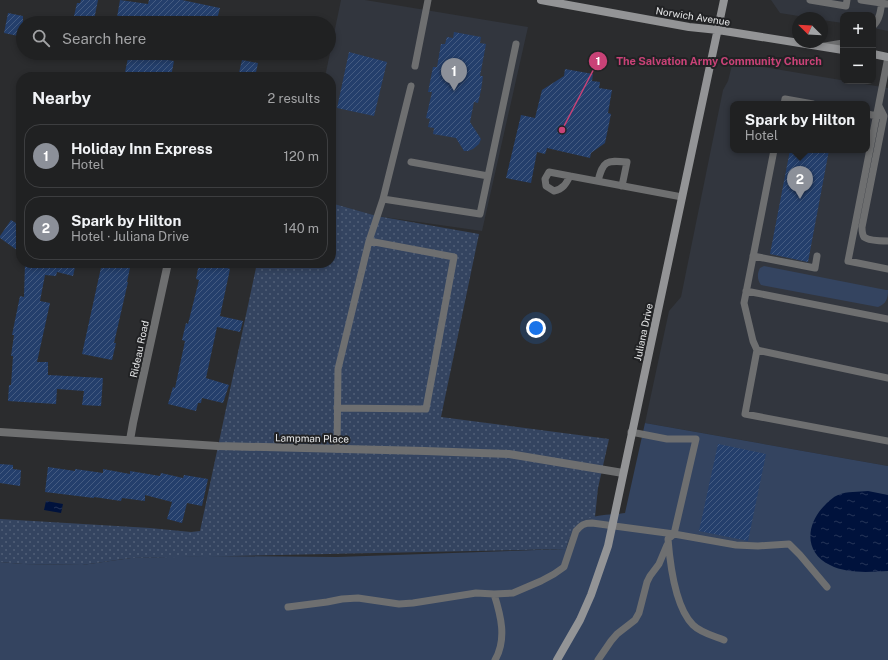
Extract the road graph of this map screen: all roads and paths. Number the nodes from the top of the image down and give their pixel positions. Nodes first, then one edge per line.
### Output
1 (428, 0) edge
2 (541, 0) edge
3 (724, 0) edge
4 (810, 0) edge
5 (847, 0) edge
6 (861, 0) edge
7 (578, 3) edge
8 (884, 3) edge
9 (876, 23) edge
10 (718, 30) junction
11 (792, 41) edge
12 (516, 44) dead end
13 (840, 44) edge
14 (828, 45) edge
15 (828, 47) edge
16 (840, 49) edge
17 (876, 55) edge
18 (888, 57) edge
19 (415, 66) dead end
20 (411, 86) dead end
21 (785, 101) edge
22 (796, 101) edge
23 (879, 106) junction
24 (870, 115) edge
25 (877, 116) junction
26 (870, 151) edge
27 (773, 153) edge
28 (870, 153) edge
29 (411, 162) dead end
30 (488, 176) junction
31 (570, 176) dead end
32 (598, 181) junction
33 (622, 186) junction
34 (682, 197) junction
35 (384, 199) junction
36 (369, 240) junction
37 (888, 241) edge
38 (753, 256) junction
39 (817, 256) dead end
40 (167, 268) edge
41 (888, 269) edge
42 (746, 291) junction
43 (888, 319) edge
44 (757, 350) junction
45 (888, 378) edge
46 (337, 408) junction
47 (0, 432) edge
48 (631, 432) junction
49 (130, 440) junction
50 (888, 441) edge
51 (337, 449) junction
52 (623, 473) junction
53 (613, 526) junction
54 (674, 534) junction
55 (668, 539) junction
56 (827, 588) dead end
57 (494, 594) junction
58 (288, 607) dead end
59 (724, 640) dead end
60 (494, 660) edge
61 (557, 660) edge
62 (598, 660) edge

1 - 19 lane
2 - 7 street, Norwich Avenue
3 - 10 street, Juliana Drive
4 - 5 lane
6 - 8 lane
7 - 10 street, Norwich Avenue
8 - 9 lane
10 - 11 street, Norwich Avenue
10 - 34 street, Juliana Drive
12 - 30 lane
13 - 14 lane
15 - 16 street, Norwich Avenue
17 - 18 street
18 - 23 lane
20 - 35 lane
21 - 22 lane
23 - 25 lane
23 - 37 lane
24 - 25 lane
25 - 26 lane
27 - 38 lane
28 - 41 lane
29 - 30 lane
30 - 35 lane
31 - 32 lane
32 - 33 lane
32 - 33 lane
33 - 34 lane
34 - 48 street, Juliana Drive
35 - 36 lane
36 - 46 lane
36 - 46 lane
38 - 39 lane
38 - 42 lane
40 - 49 street, Rideau Road
42 - 43 lane
42 - 44 lane
44 - 45 lane
44 - 50 lane
46 - 51 lane
47 - 49 street, Lampman Place
48 - 52 street, Juliana Drive
48 - 54 lane
49 - 51 street, Lampman Place
51 - 52 street, Lampman Place
52 - 53 street, Juliana Drive
53 - 54 lane
53 - 57 lane
53 - 61 street, Juliana Drive
54 - 55 lane
54 - 56 lane
55 - 59 lane
55 - 62 lane
57 - 58 lane
57 - 60 lane

